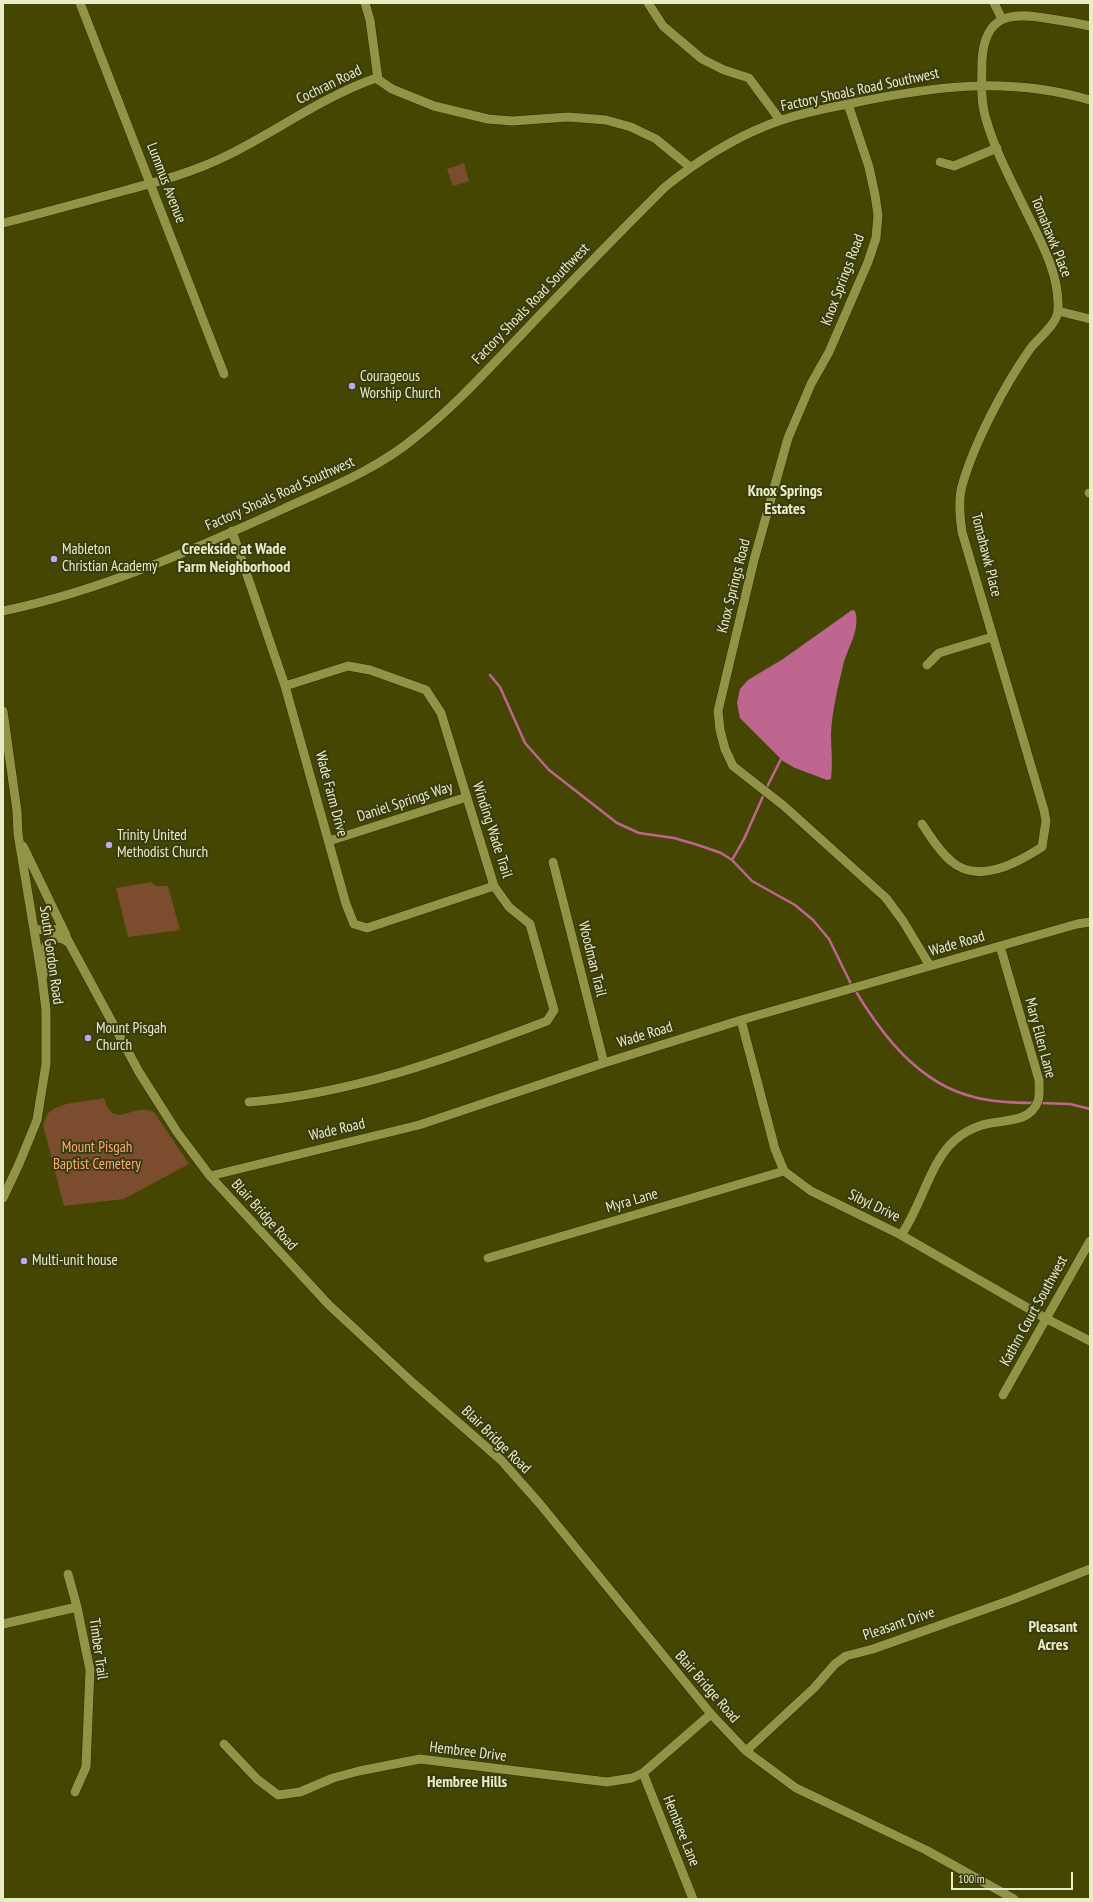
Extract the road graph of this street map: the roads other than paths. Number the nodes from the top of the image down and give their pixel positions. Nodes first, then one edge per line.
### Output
1 (80, 3) edge
2 (365, 3) edge
3 (648, 3) edge
4 (994, 3) edge
5 (1002, 19) junction
6 (1090, 26) edge
7 (378, 79) junction
8 (981, 84) junction
9 (1090, 100) edge
10 (848, 104) junction
11 (780, 120) junction
12 (997, 148) junction
13 (940, 162) dead end
14 (690, 167) junction
15 (151, 183) junction
16 (3, 223) edge
17 (1058, 312) junction
18 (1090, 319) edge
19 (224, 374) dead end
20 (232, 531) junction
21 (3, 611) edge
22 (992, 637) junction
23 (928, 665) dead end
24 (285, 686) junction
25 (3, 711) edge
26 (467, 797) junction
27 (922, 824) dead end
28 (18, 834) junction
29 (329, 841) junction
30 (553, 862) dead end
31 (494, 886) junction
32 (1090, 922) edge
33 (34, 930) junction
34 (71, 945) junction
35 (1000, 946) junction
36 (930, 966) junction
37 (42, 978) junction
38 (741, 1020) junction
39 (604, 1063) junction
40 (249, 1102) dead end
41 (784, 1171) junction
42 (210, 1176) junction
43 (3, 1198) edge
44 (900, 1235) junction
45 (1090, 1240) edge
46 (488, 1258) dead end
47 (1045, 1318) junction
48 (1090, 1341) edge
49 (1003, 1395) dead end
50 (1090, 1569) edge
51 (68, 1574) dead end
52 (77, 1607) junction
53 (3, 1624) edge
54 (710, 1714) junction
55 (224, 1744) dead end
56 (746, 1751) junction
57 (643, 1773) junction
58 (75, 1792) dead end
59 (693, 1899) edge
60 (1014, 1899) edge

1 - 15 street, Lummus Avenue
2 - 7 street
3 - 11 street
4 - 5 street
5 - 6 street
5 - 8 street, Tomahawk Place
7 - 14 street, Cochran Road
7 - 15 street, Cochran Road
8 - 9 street, Factory Shoals Road Southwest
8 - 10 street, Factory Shoals Road Southwest
8 - 12 street, Tomahawk Place
10 - 11 street, Factory Shoals Road Southwest
10 - 36 street, Knox Springs Road
11 - 14 street, Factory Shoals Road Southwest
12 - 13 street
12 - 17 street, Tomahawk Place
14 - 20 street, Factory Shoals Road Southwest
15 - 16 street, Cochran Road
15 - 19 street, Lummus Avenue
17 - 18 street
17 - 22 street, Tomahawk Place
20 - 21 street, Factory Shoals Road Southwest
20 - 24 street, Wade Farm Drive
22 - 23 street
22 - 27 street, Tomahawk Place
24 - 26 street, Winding Wade Trail
24 - 29 street, Wade Farm Drive
25 - 28 street, South Gordon Road
26 - 29 street, Daniel Springs Way
26 - 31 street, Winding Wade Trail
28 - 33 street, South Gordon Road
28 - 34 street
29 - 31 street, Wade Farm Drive
30 - 39 street, Woodman Trail
31 - 40 street, Winding Wade Trail
32 - 35 street, Wade Road
33 - 34 street, Blair Bridge Road
33 - 37 street, South Gordon Road
34 - 37 street
34 - 42 street, Blair Bridge Road
35 - 36 street, Wade Road
35 - 44 street, Mary Ellen Lane
36 - 38 street, Wade Road
37 - 43 street, South Gordon Road
38 - 39 street, Wade Road
38 - 41 street
39 - 42 street, Wade Road
41 - 44 street, Sibyl Drive
41 - 46 street, Myra Lane
42 - 54 street, Blair Bridge Road
44 - 47 street, Sibyl Drive
45 - 47 street, Kathrn Court Southwest
47 - 48 street, Sibyl Drive
47 - 49 street, Kathrn Court Southwest
50 - 56 street, Pleasant Drive
51 - 52 street
52 - 53 street, Timber Trail
52 - 58 street, Timber Trail
54 - 56 street, Blair Bridge Road
54 - 57 street, Hembree Drive
55 - 57 street, Hembree Drive
56 - 60 street, Blair Bridge Road
57 - 59 street, Hembree Lane

